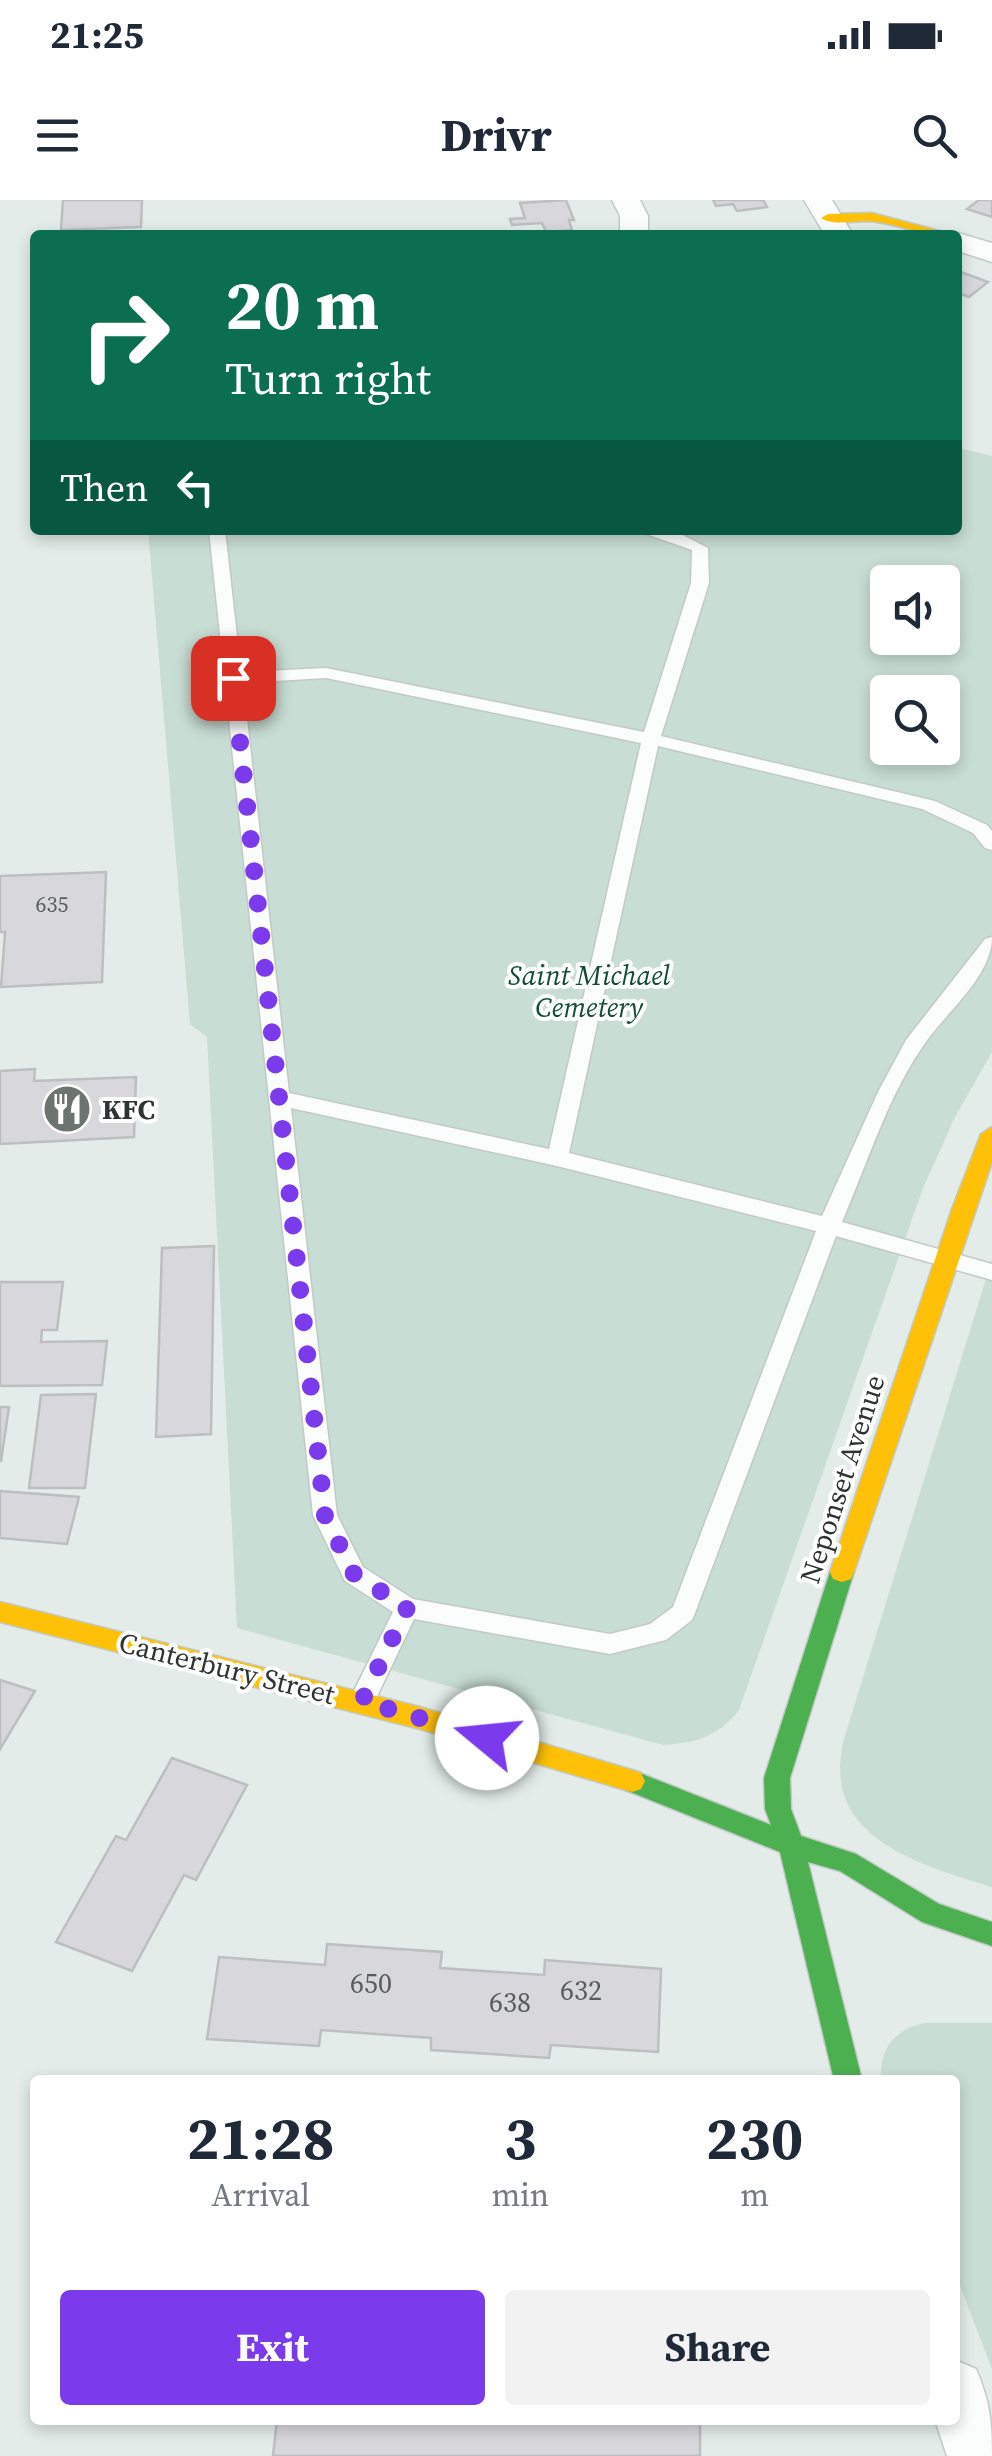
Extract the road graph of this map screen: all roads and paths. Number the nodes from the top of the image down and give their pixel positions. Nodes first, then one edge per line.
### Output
1 (626, 200) edge
2 (828, 218) edge
3 (634, 230) edge
4 (920, 230) edge
5 (962, 243) edge
6 (992, 253) edge
7 (218, 535) edge
8 (667, 535) edge
9 (233, 678) junction
10 (650, 738) junction
11 (992, 844) edge
12 (992, 944) edge
13 (282, 1099) junction
14 (992, 1134) edge
15 (558, 1158) junction
16 (828, 1226) junction
17 (947, 1261) junction
18 (992, 1272) edge
19 (407, 1608) junction
20 (0, 1612) edge
21 (362, 1701) junction
22 (792, 1845) junction
23 (992, 1934) edge
24 (847, 2075) edge
25 (960, 2404) edge
26 (978, 2456) edge

1 - 3 street
2 - 4 street
5 - 6 street
7 - 9 lane
8 - 10 lane
9 - 10 lane
9 - 13 lane
10 - 11 lane
10 - 15 lane
12 - 16 lane
13 - 15 lane
13 - 19 lane
14 - 17 street, Neponset Avenue
15 - 16 lane
16 - 17 lane
16 - 19 lane
17 - 18 lane
17 - 22 street, Neponset Avenue
19 - 21 lane
20 - 21 street, Canterbury Street
21 - 22 street, Canterbury Street
22 - 23 street, Canterbury Street
22 - 24 street
25 - 26 street

